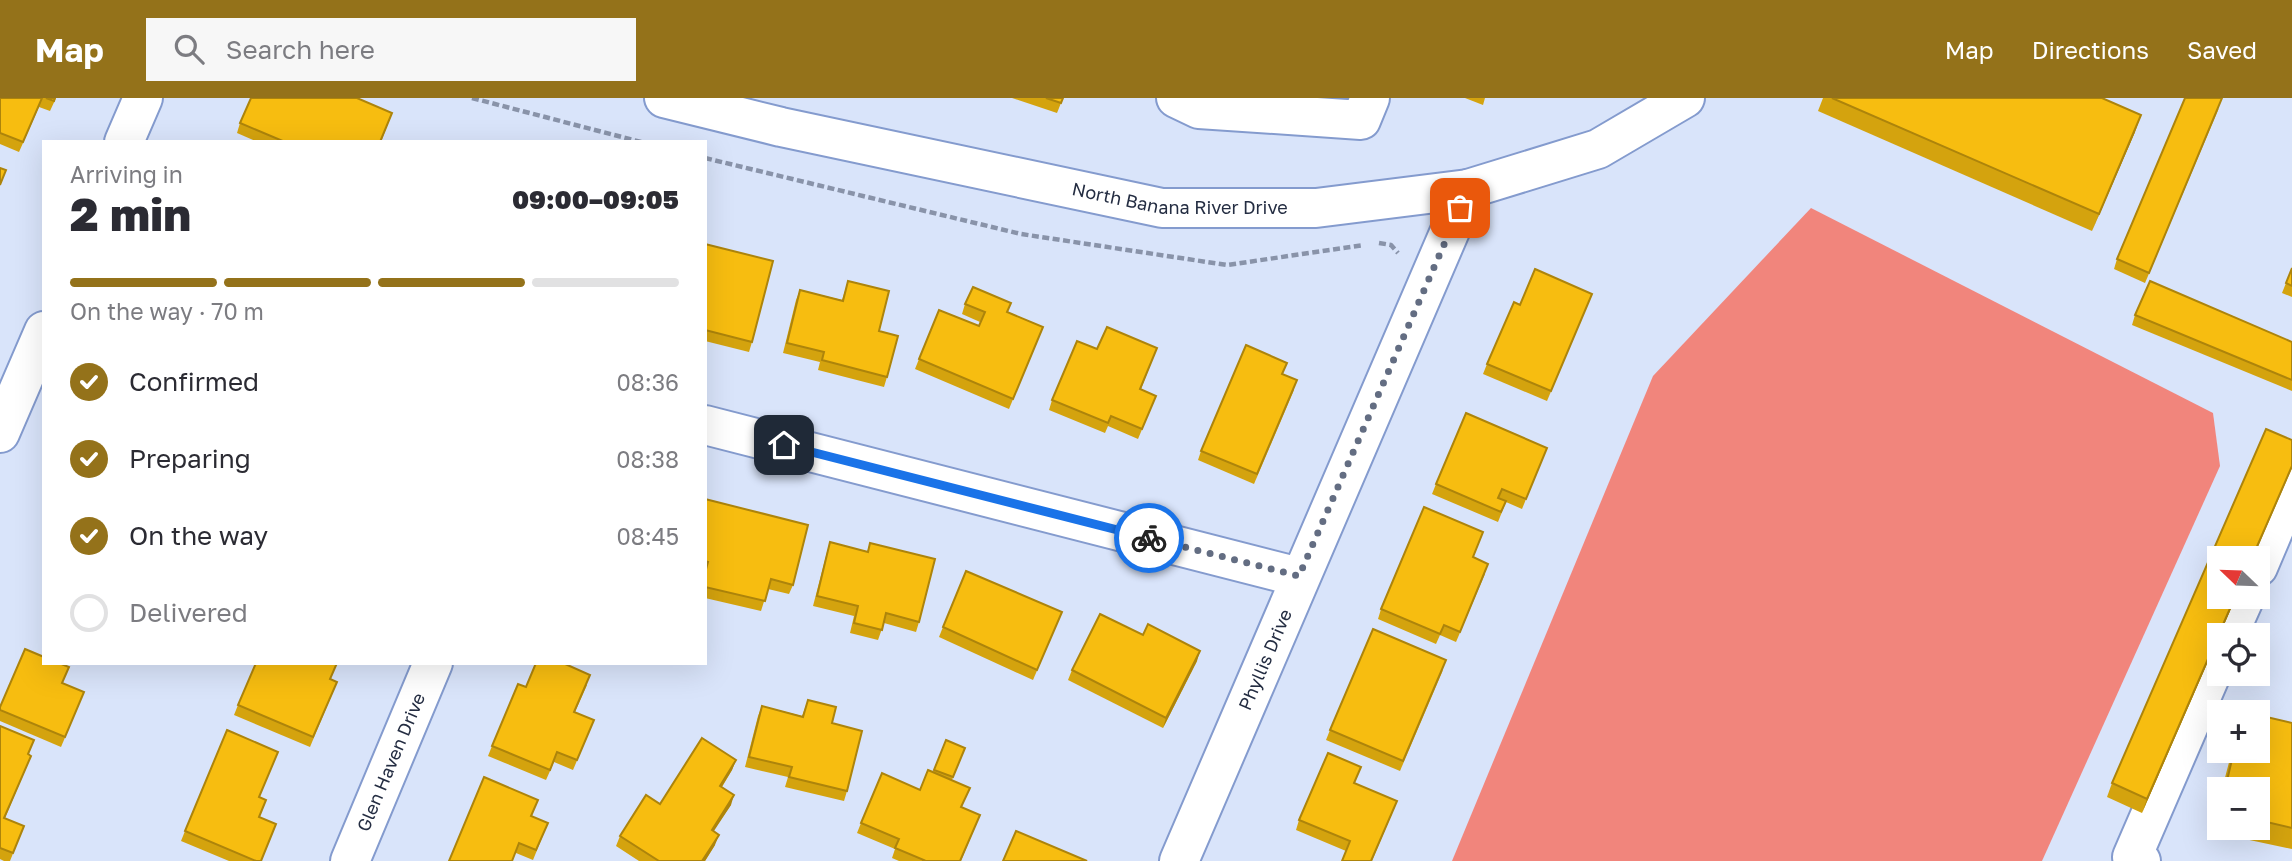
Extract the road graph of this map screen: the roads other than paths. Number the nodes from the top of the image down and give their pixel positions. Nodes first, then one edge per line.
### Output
1 (143, 98) edge
2 (664, 98) edge
3 (1176, 98) edge
4 (1370, 98) edge
5 (1685, 98) edge
6 (787, 113) edge
7 (125, 140) edge
8 (1468, 189) junction
9 (42, 336) edge
10 (707, 426) edge
11 (0, 433) edge
12 (2292, 487) edge
13 (2267, 546) edge
14 (1299, 576) junction
15 (432, 665) edge
16 (2207, 686) edge
17 (2137, 859) edge
18 (350, 861) edge
19 (1179, 861) edge

1 - 7 street
2 - 6 street, North Banana River Drive
3 - 4 street
5 - 8 street, North Banana River Drive
6 - 8 street, North Banana River Drive
8 - 14 street, Phyllis Drive
9 - 11 street
10 - 14 street
12 - 13 street
14 - 19 street, Phyllis Drive
15 - 18 street, Glen Haven Drive
16 - 17 street

